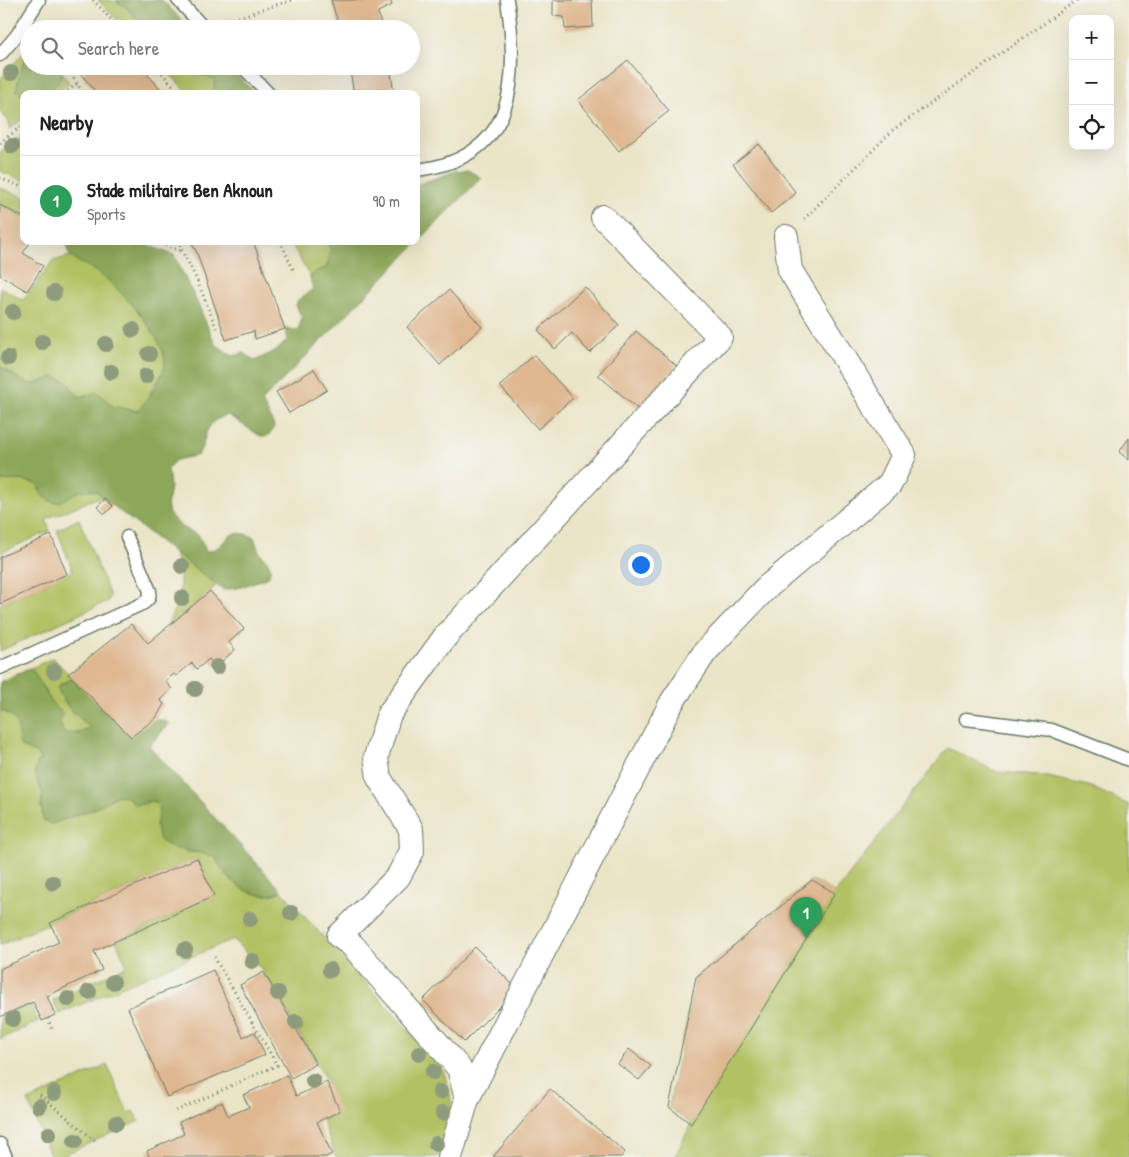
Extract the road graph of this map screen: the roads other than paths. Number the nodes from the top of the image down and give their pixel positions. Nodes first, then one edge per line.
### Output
1 (39, 0) edge
2 (178, 0) edge
3 (506, 0) edge
4 (26, 20) edge
5 (197, 20) edge
6 (20, 30) edge
7 (0, 55) edge
8 (251, 75) edge
9 (265, 90) edge
10 (420, 170) edge
11 (603, 217) dead end
12 (786, 236) road end
13 (127, 537) dead end
14 (0, 668) edge
15 (966, 719) dead end
16 (1129, 760) edge
17 (466, 1099) junction
18 (0, 1144) edge
19 (6, 1157) edge
20 (450, 1157) edge

1 - 4 lane
2 - 5 lane
3 - 10 lane
6 - 7 lane
8 - 9 lane
11 - 17 street
12 - 17 street
13 - 14 lane
15 - 16 lane
17 - 20 street
18 - 19 lane

